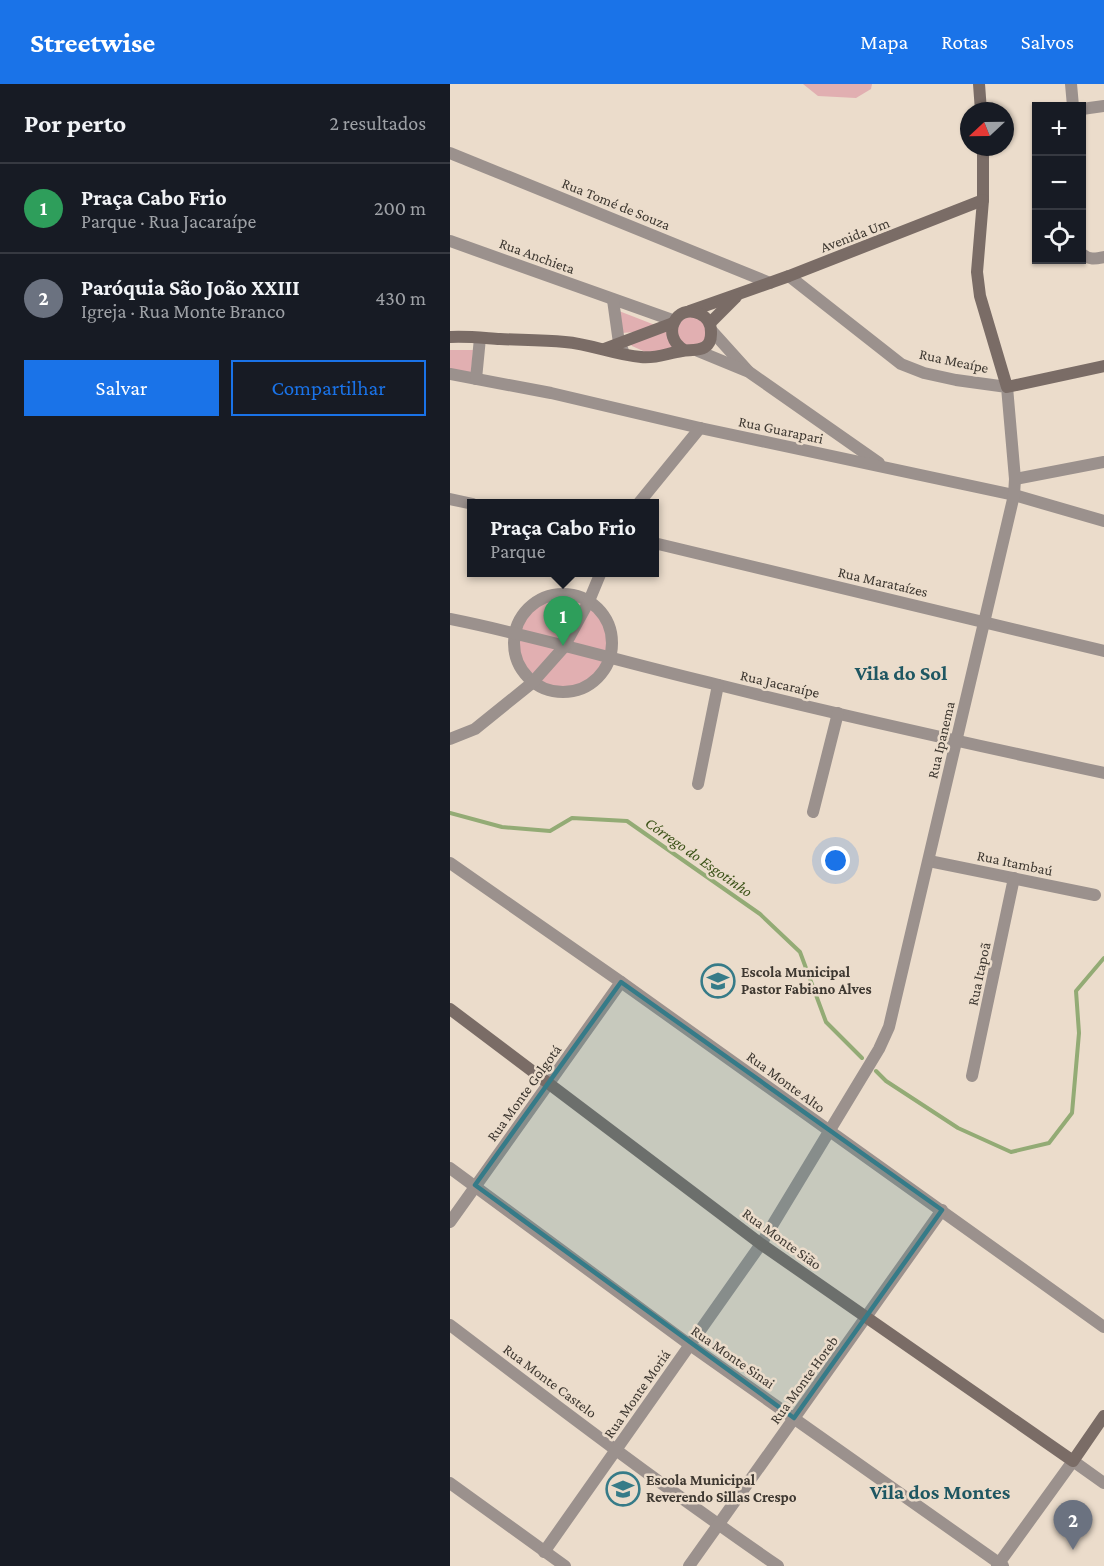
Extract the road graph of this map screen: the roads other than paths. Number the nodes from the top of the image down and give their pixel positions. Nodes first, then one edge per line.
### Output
1 (979, 84) edge
2 (1071, 84) edge
3 (980, 102) edge
4 (1073, 102) edge
5 (1104, 106) edge
6 (1086, 108) edge
7 (450, 153) edge
8 (983, 156) edge
9 (983, 200) junction
10 (450, 241) edge
11 (1086, 257) edge
12 (1104, 257) edge
13 (789, 276) junction
14 (771, 283) junction
15 (736, 296) junction
16 (613, 300) junction
17 (688, 312) junction
18 (674, 322) junction
19 (711, 326) junction
20 (450, 337) edge
21 (480, 338) junction
22 (622, 348) junction
23 (684, 350) junction
24 (698, 351) junction
25 (1104, 366) edge
26 (749, 372) junction
27 (450, 374) edge
28 (476, 379) junction
29 (1007, 387) junction
30 (700, 428) junction
31 (1104, 462) edge
32 (885, 467) junction
33 (1015, 479) junction
34 (1014, 495) junction
35 (450, 499) edge
36 (642, 499) edge
37 (467, 503) edge
38 (1104, 520) edge
39 (659, 544) edge
40 (599, 577) edge
41 (589, 601) junction
42 (450, 619) edge
43 (984, 621) junction
44 (514, 632) junction
45 (564, 647) junction
46 (1104, 651) edge
47 (610, 657) junction
48 (532, 682) junction
49 (718, 685) junction
50 (838, 713) junction
51 (450, 739) edge
52 (957, 741) junction
53 (1104, 773) edge
54 (698, 784) dead end
55 (813, 812) dead end
56 (929, 861) junction
57 (450, 863) edge
58 (1014, 878) junction
59 (1095, 895) dead end
60 (621, 981) junction
61 (450, 1009) edge
62 (972, 1076) dead end
63 (550, 1083) junction
64 (829, 1131) junction
65 (450, 1168) edge
66 (475, 1185) junction
67 (942, 1210) junction
68 (450, 1222) edge
69 (761, 1244) junction
70 (867, 1317) junction
71 (450, 1325) edge
72 (1104, 1327) edge
73 (690, 1345) junction
74 (1104, 1416) edge
75 (794, 1418) junction
76 (616, 1450) junction
77 (1073, 1461) junction
78 (450, 1483) edge
79 (1104, 1483) edge
80 (719, 1526) junction
81 (544, 1552) junction
82 (1000, 1565) edge
83 (565, 1566) edge
84 (689, 1566) edge
85 (778, 1566) edge

1 - 3 street
2 - 4 street
5 - 6 street
7 - 14 street, Rua Tomé de Souza
8 - 9 street, Rua Ipanema
9 - 13 street, Avenida Um
9 - 29 street, Rua Ipanema
10 - 16 street, Rua Anchieta
11 - 12 street
13 - 14 street, Avenida Um
13 - 29 street, Rua Meaípe
14 - 15 street, Avenida Um
15 - 17 street, Avenida Um
15 - 19 street, Avenida Um
16 - 18 street, Rua Anchieta
16 - 22 street
17 - 18 street
17 - 19 street
18 - 22 street
18 - 23 street
19 - 24 street
19 - 26 street
20 - 21 street
21 - 22 street
21 - 28 street
22 - 23 street
23 - 24 street
24 - 26 street
25 - 29 street, Rua Meaípe
26 - 32 street
27 - 28 street, Rua Guarapari
28 - 30 street, Rua Guarapari
29 - 33 street, Rua Ipanema
30 - 32 street, Rua Guarapari
30 - 36 street
31 - 33 street
32 - 34 street, Rua Guarapari
33 - 34 street, Rua Ipanema
34 - 38 street, Rua Guarapari
34 - 43 street, Rua Ipanema
35 - 37 street
39 - 43 street, Rua Marataízes
40 - 41 street
41 - 44 street
41 - 45 street
41 - 47 street
42 - 44 street, Rua Jacaraípe
43 - 46 street, Rua Marataízes
43 - 52 street, Rua Ipanema
44 - 45 street, Rua Jacaraípe
44 - 48 street
45 - 47 street, Rua Jacaraípe
45 - 48 street
47 - 48 street
47 - 49 street, Rua Jacaraípe
48 - 51 street
49 - 50 street, Rua Jacaraípe
49 - 54 street
50 - 52 street, Rua Jacaraípe
50 - 55 street
52 - 53 street, Rua Jacaraípe
52 - 56 street, Rua Ipanema
56 - 58 street, Rua Itambaú
56 - 64 street, Rua Ipanema
57 - 60 street, Rua Monte Alto
58 - 59 street, Rua Itambaú
58 - 62 street, Rua Itapoã
60 - 63 street, Rua Monte Golgotá
60 - 64 street, Rua Monte Alto
61 - 63 street, Rua Monte Sião
63 - 66 street, Rua Monte Golgotá
63 - 69 street, Rua Monte Sião
64 - 67 street, Rua Monte Alto
64 - 69 street, Rua Monte Moriá
65 - 66 street, Rua Monte Sinai
66 - 68 street, Rua Monte Golgotá
66 - 73 street, Rua Monte Sinai
67 - 70 street, Rua Monte Horeb
67 - 72 street, Rua Monte Alto
69 - 70 street, Rua Monte Sião
69 - 73 street, Rua Monte Moriá
70 - 75 street, Rua Monte Horeb
70 - 77 street, Rua Monte Sião
71 - 76 street, Rua Monte Castelo
73 - 75 street, Rua Monte Sinai
73 - 76 street, Rua Monte Moriá
74 - 77 street
75 - 80 street, Rua Monte Horeb
75 - 82 street, Rua Monte Sinai
76 - 80 street, Rua Monte Castelo
76 - 81 street, Rua Monte Moriá
77 - 79 street, Rua Monte Sião
77 - 82 street
78 - 81 street
80 - 84 street, Rua Monte Horeb
80 - 85 street, Rua Monte Castelo
81 - 83 street

